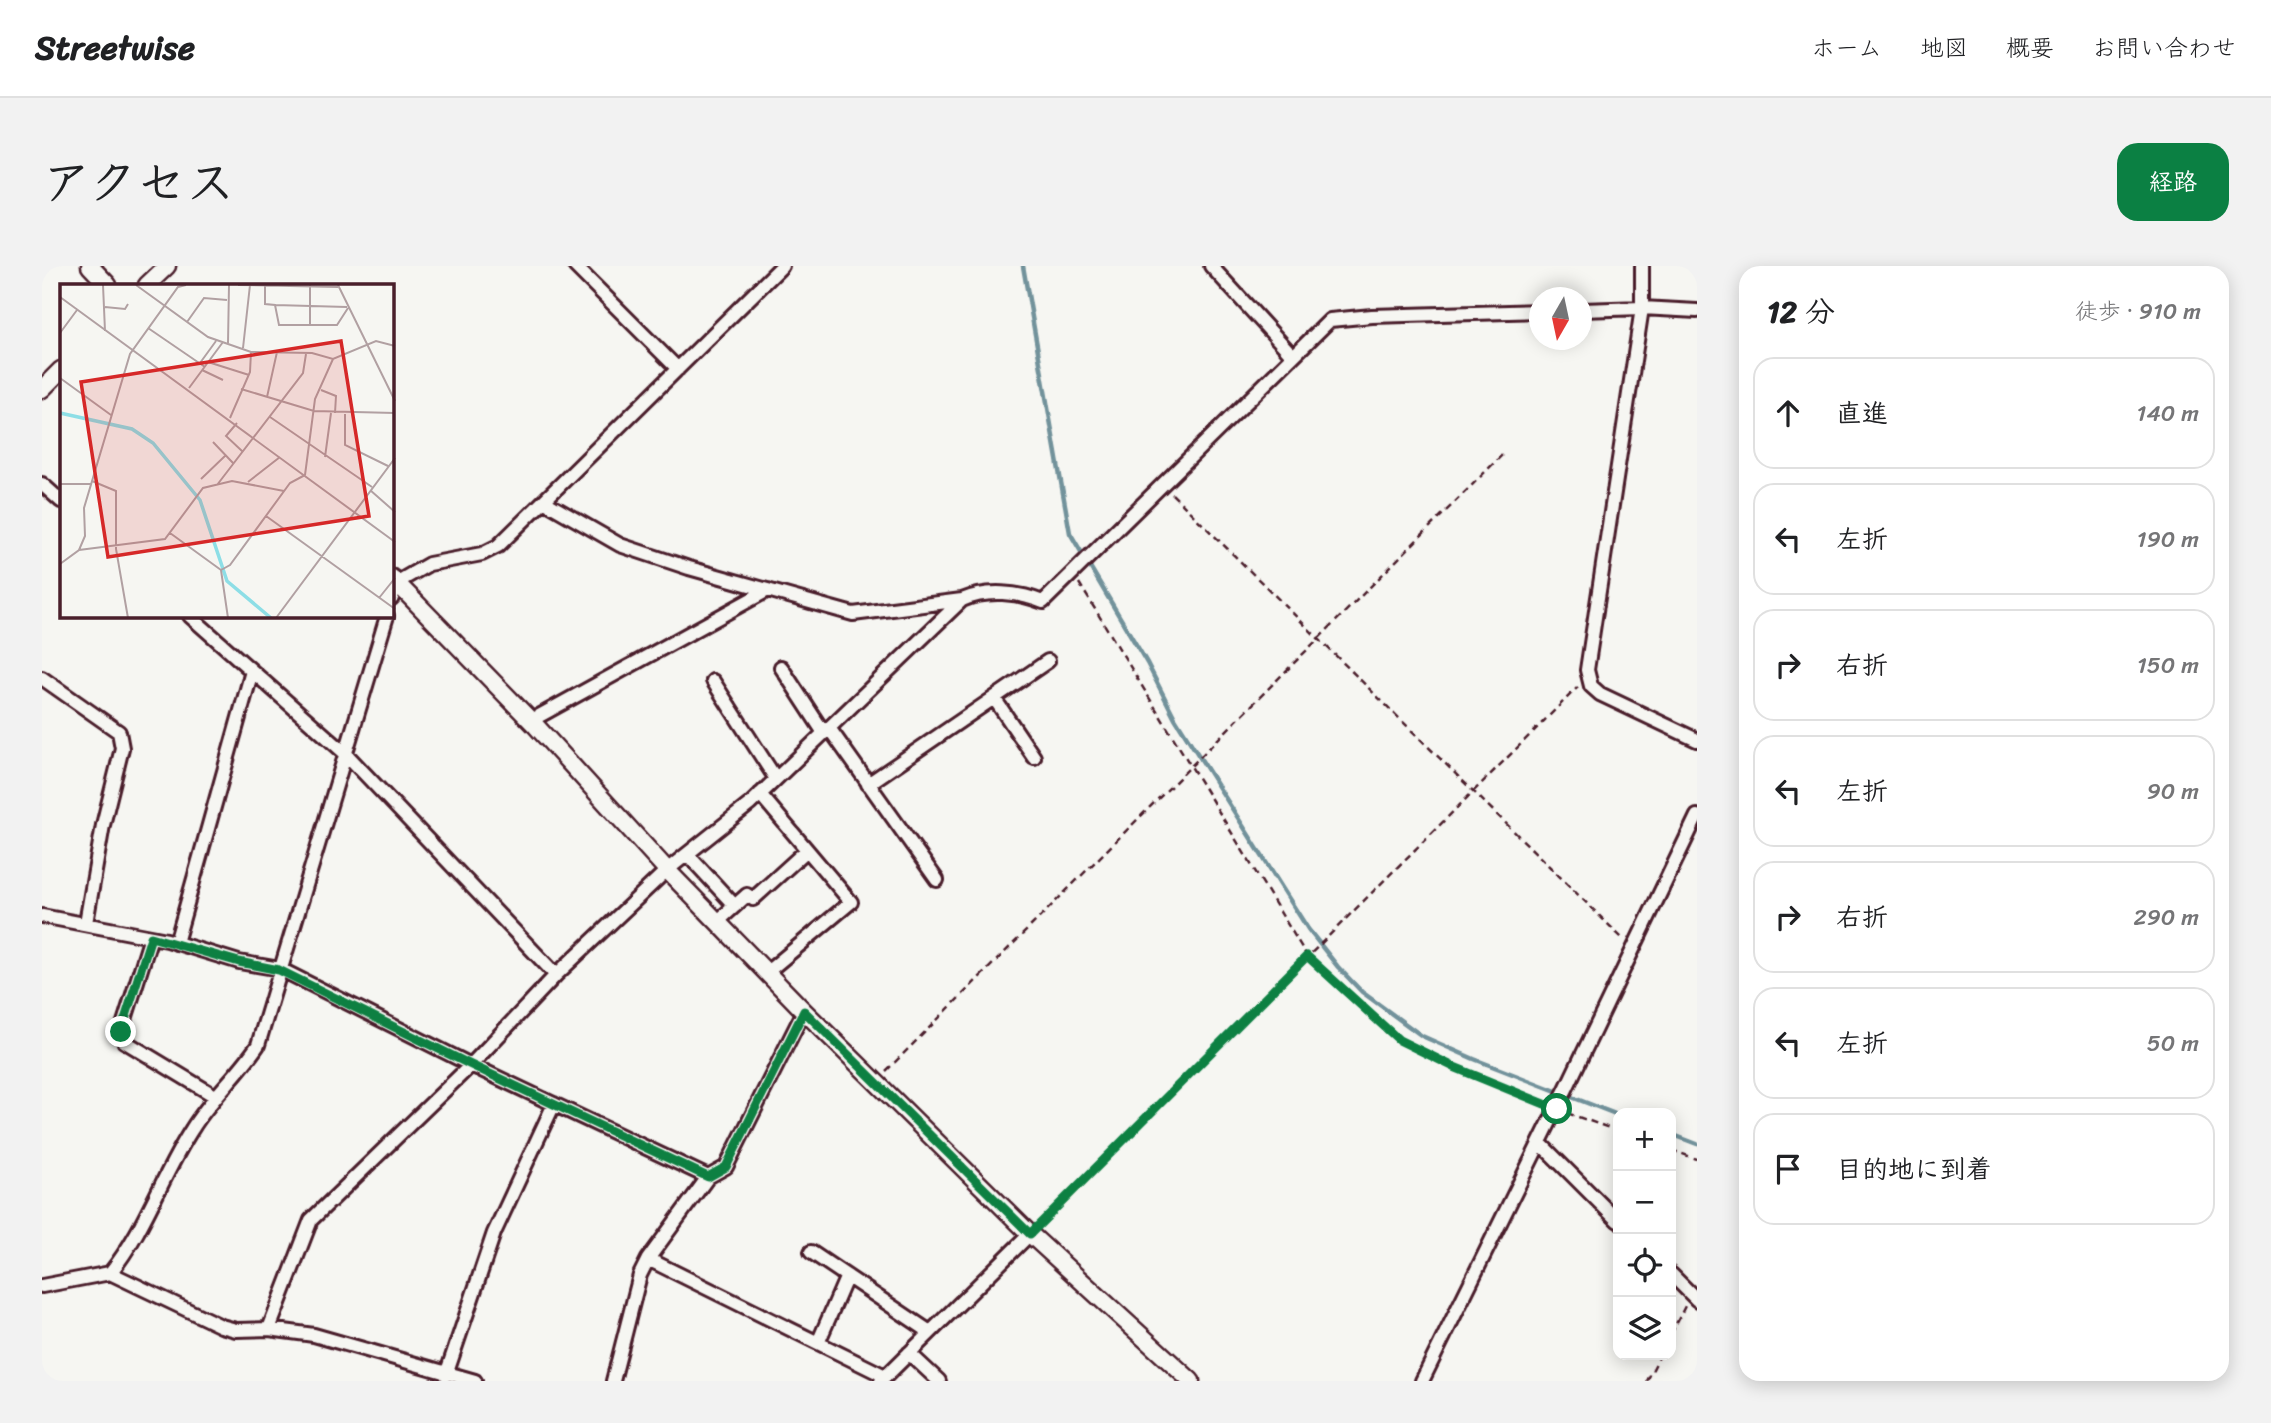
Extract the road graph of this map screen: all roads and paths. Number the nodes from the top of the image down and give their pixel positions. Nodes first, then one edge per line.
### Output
1 (90, 266) edge
2 (167, 266) edge
3 (575, 266) edge
4 (782, 266) edge
5 (1211, 266) edge
6 (1642, 266) edge
7 (107, 284) edge
8 (148, 284) edge
9 (1642, 308) junction
10 (1592, 310) edge
11 (1529, 311) edge
12 (1697, 311) edge
13 (1293, 356) junction
14 (678, 369) junction
15 (60, 371) edge
16 (42, 389) edge
17 (1505, 452) dead end
18 (42, 484) edge
19 (1163, 485) junction
20 (60, 500) edge
21 (545, 502) junction
22 (1073, 574) junction
23 (394, 585) edge
24 (394, 587) edge
25 (768, 590) junction
26 (962, 600) junction
27 (192, 618) edge
28 (386, 618) edge
29 (1317, 639) junction
30 (1048, 662) dead end
31 (781, 667) dead end
32 (252, 671) junction
33 (1588, 677) junction
34 (42, 678) edge
35 (713, 681) dead end
36 (994, 698) junction
37 (530, 721) junction
38 (826, 731) junction
39 (1697, 740) edge
40 (346, 754) junction
41 (1034, 757) dead end
42 (1190, 766) junction
43 (776, 779) junction
44 (868, 784) junction
45 (760, 794) junction
46 (1474, 794) junction
47 (1697, 816) edge
48 (807, 850) junction
49 (687, 854) junction
50 (667, 870) junction
51 (937, 880) dead end
52 (735, 906) junction
53 (42, 916) edge
54 (717, 922) junction
55 (86, 923) junction
56 (151, 937) junction
57 (176, 943) junction
58 (1633, 949) junction
59 (1307, 956) junction
60 (279, 970) junction
61 (766, 972) junction
62 (556, 975) junction
63 (804, 1011) junction
64 (471, 1065) junction
65 (875, 1081) junction
66 (215, 1096) junction
67 (554, 1104) junction
68 (1557, 1109) junction
69 (1613, 1129) edge
70 (1539, 1143) junction
71 (1676, 1152) edge
72 (1697, 1159) edge
73 (708, 1177) junction
74 (1613, 1217) edge
75 (1030, 1234) junction
76 (811, 1252) dead end
77 (648, 1259) junction
78 (110, 1273) junction
79 (847, 1276) junction
80 (1676, 1279) edge
81 (42, 1286) edge
82 (1694, 1297) edge
83 (1676, 1326) edge
84 (269, 1329) junction
85 (930, 1332) junction
86 (818, 1343) junction
87 (909, 1353) junction
88 (1658, 1360) edge
89 (446, 1375) junction
90 (883, 1379) edge
91 (475, 1381) edge
92 (613, 1381) edge
93 (939, 1381) edge
94 (1191, 1381) edge
95 (1422, 1381) edge
96 (1647, 1381) edge

1 - 7 street
2 - 8 street
3 - 14 street
4 - 14 street
5 - 13 street
6 - 9 street
9 - 10 street
9 - 12 street
9 - 33 street
11 - 13 street
13 - 19 street
14 - 21 street
15 - 16 street
17 - 29 path
18 - 20 street
19 - 22 street
19 - 29 path
21 - 23 street
21 - 25 street
22 - 26 street
22 - 42 path
24 - 37 street
25 - 26 street
25 - 37 street
26 - 38 street
27 - 32 street
28 - 40 street
29 - 42 path
29 - 46 path
30 - 36 street
31 - 38 street
32 - 40 street
32 - 57 street
33 - 39 street
33 - 46 path
34 - 55 street
35 - 43 street
36 - 41 street
36 - 44 street
37 - 50 street
38 - 43 street
38 - 44 street
40 - 60 street
40 - 62 street
42 - 59 path
42 - 65 path
43 - 45 street
44 - 51 street
45 - 48 street
45 - 49 street
46 - 58 path
46 - 59 path
47 - 58 street
48 - 52 street
48 - 61 street
49 - 50 street
49 - 52 street
50 - 54 street
50 - 62 street
52 - 54 street
53 - 55 street
54 - 61 street
55 - 56 street
56 - 57 street
56 - 66 street
57 - 60 street
58 - 68 street
59 - 68 path
59 - 75 path
60 - 64 street
60 - 66 street
61 - 63 street
62 - 64 street
63 - 65 street
63 - 73 street
64 - 67 street
64 - 84 street
65 - 75 street
66 - 78 street
67 - 73 street
67 - 89 street
68 - 69 path
68 - 70 street
70 - 74 street
70 - 95 street
71 - 72 path
73 - 77 street
75 - 85 street
75 - 94 street
76 - 79 street
77 - 86 street
77 - 92 street
78 - 81 street
78 - 84 street
79 - 85 street
79 - 86 street
80 - 82 street
82 - 83 path
84 - 89 street
85 - 87 street
86 - 90 street
87 - 90 street
87 - 93 street
88 - 96 path
89 - 91 street

